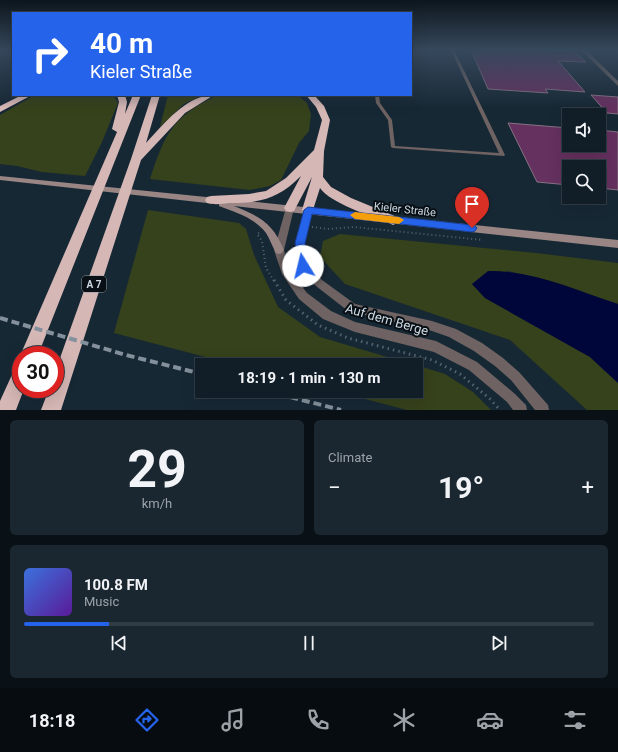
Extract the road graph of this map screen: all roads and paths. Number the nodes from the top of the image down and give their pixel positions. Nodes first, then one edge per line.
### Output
1 (461, 69) edge
2 (603, 69) edge
3 (618, 84) edge
4 (20, 96) edge
5 (26, 96) edge
6 (121, 96) edge
7 (138, 96) edge
8 (156, 96) edge
9 (208, 96) edge
10 (377, 96) edge
11 (312, 97) edge
12 (12, 102) junction
13 (0, 109) edge
14 (319, 151) junction
15 (112, 158) junction
16 (136, 159) junction
17 (317, 177) junction
18 (0, 178) edge
19 (212, 200) junction
20 (290, 208) junction
21 (308, 210) junction
22 (393, 220) junction
23 (304, 226) junction
24 (490, 241) dead end
25 (618, 244) edge
26 (279, 250) junction
27 (33, 346) edge
28 (12, 396) edge
29 (6, 410) edge
30 (51, 410) edge
31 (521, 410) edge
32 (543, 410) edge

1 - 10 lane
2 - 3 street
4 - 12 highway
5 - 12 highway
6 - 15 highway
7 - 15 highway
8 - 16 highway, A 7
9 - 16 highway
11 - 14 highway
12 - 13 highway
14 - 17 highway
14 - 19 highway
14 - 20 highway
15 - 27 highway
16 - 30 highway, A 7
17 - 21 highway
17 - 22 highway
18 - 19 main road, Kieler Straße
19 - 20 main road, Kieler Straße
19 - 26 main road
20 - 21 main road, Kieler Straße
20 - 26 street
21 - 22 main road, Kieler Straße
21 - 23 street, Auf dem Berge
22 - 25 main road, Kieler Straße
23 - 24 path
23 - 32 street, Auf dem Berge
26 - 31 street, Auf dem Berge
28 - 29 highway

